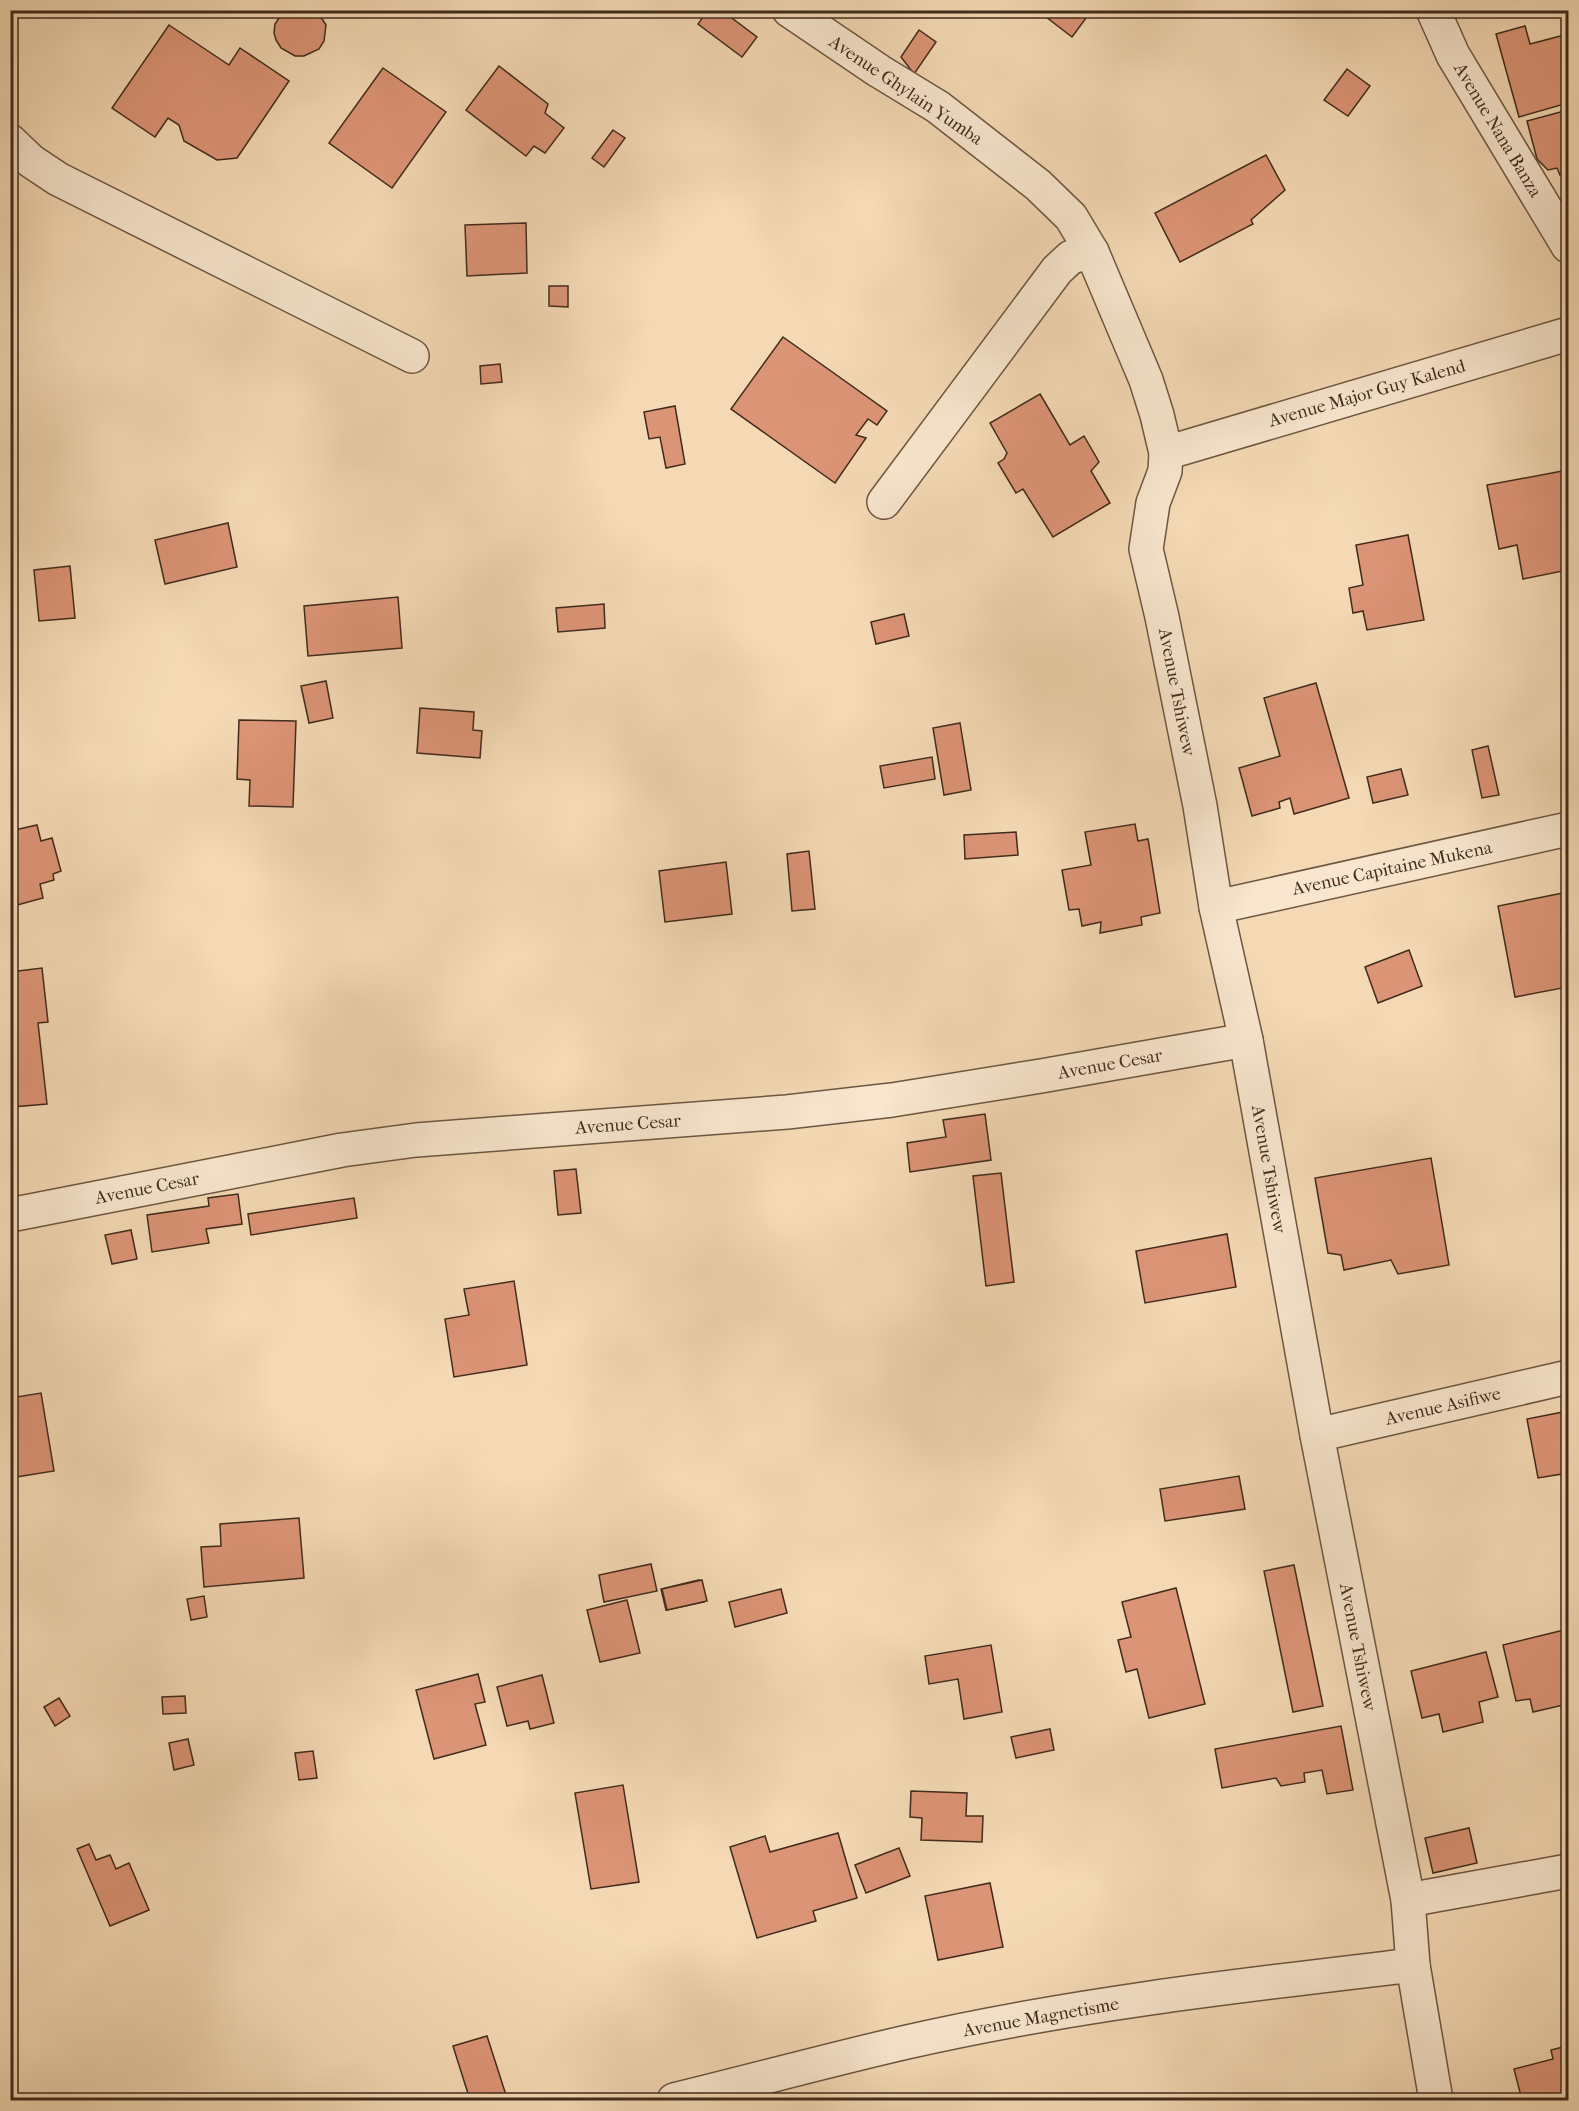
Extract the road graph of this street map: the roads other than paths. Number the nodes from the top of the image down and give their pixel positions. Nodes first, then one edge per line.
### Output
1 (789, 10) edge
2 (1433, 10) edge
3 (10, 141) edge
4 (1569, 246) edge
5 (1092, 252) junction
6 (1569, 334) edge
7 (412, 356) dead end
8 (1166, 453) junction
9 (884, 502) dead end
10 (1569, 829) edge
11 (1216, 907) junction
12 (1246, 1040) junction
13 (10, 1215) edge
14 (1569, 1377) edge
15 (1317, 1435) junction
16 (1569, 1871) edge
17 (1407, 1900) junction
18 (1413, 1965) junction
19 (674, 2100) edge
20 (1436, 2100) edge

1 - 5 street, Avenue Ghylain Yumba
2 - 4 street, Avenue Nana Banza
3 - 7 street
5 - 8 street, Avenue Tshiwew
5 - 9 street
6 - 8 street, Avenue Major Guy Kalend
8 - 11 street, Avenue Tshiwew
10 - 11 street, Avenue Capitaine Mukena
11 - 12 street, Avenue Tshiwew
12 - 13 street, Avenue Cesar
12 - 15 street, Avenue Tshiwew
14 - 15 street, Avenue Asifiwe
15 - 17 street, Avenue Tshiwew
16 - 17 street
17 - 18 street, Avenue Tshiwew
18 - 19 street, Avenue Magnetisme
18 - 20 street, Avenue Tshiwew

